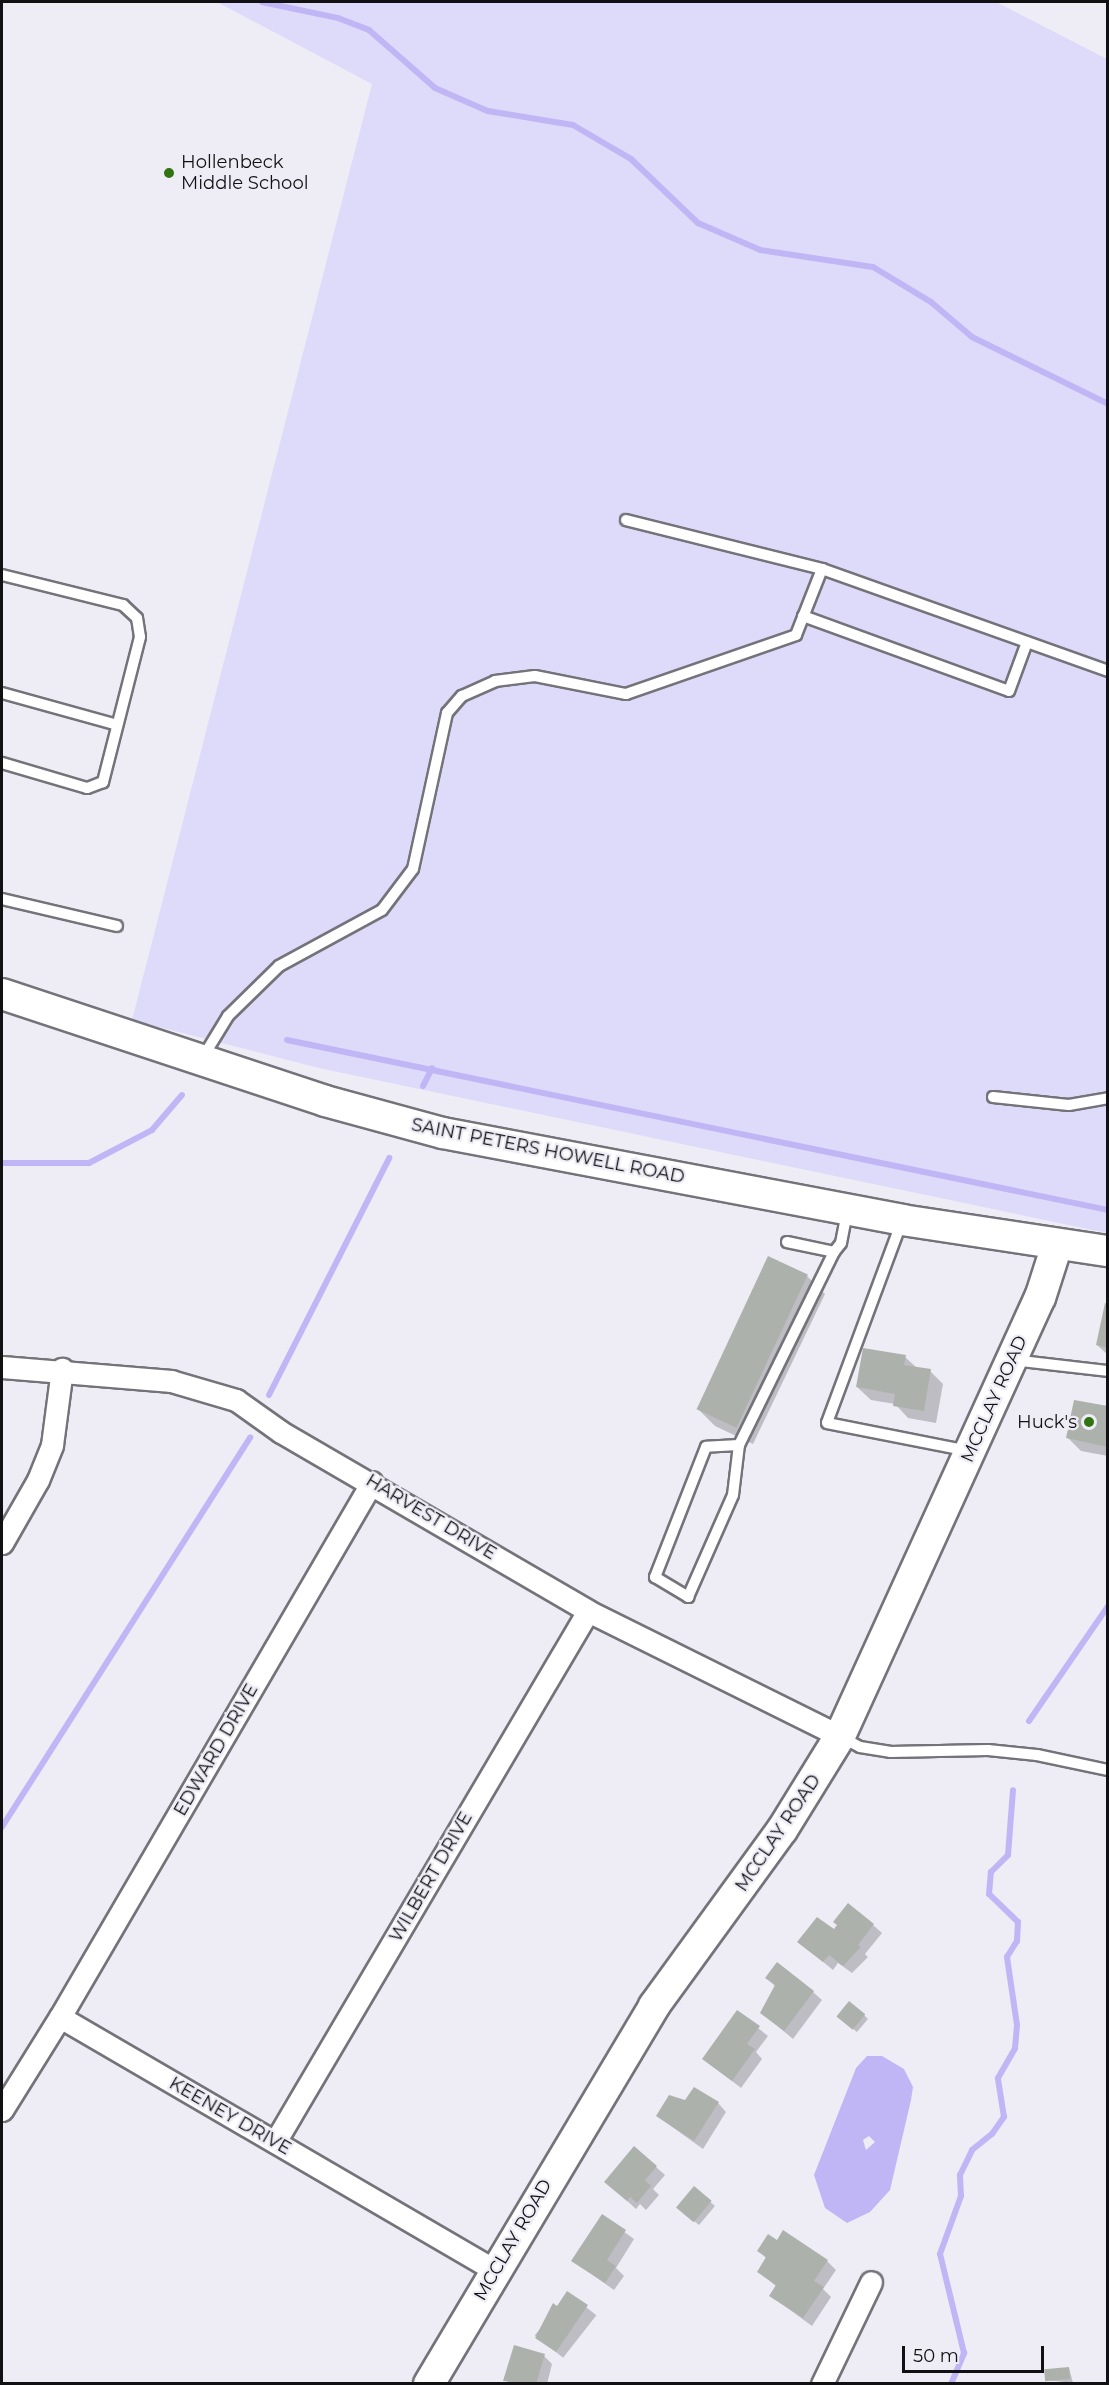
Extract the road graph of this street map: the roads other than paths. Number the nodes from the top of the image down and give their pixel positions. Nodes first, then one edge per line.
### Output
1 (626, 520) dead end
2 (822, 569) junction
3 (2, 574) edge
4 (803, 616) junction
5 (1027, 642) junction
6 (1107, 671) edge
7 (2, 694) edge
8 (117, 725) junction
9 (2, 763) edge
10 (2, 899) edge
11 (117, 926) dead end
12 (2, 994) edge
13 (201, 1060) junction
14 (993, 1097) dead end
15 (1107, 1098) edge
16 (848, 1209) junction
17 (902, 1220) junction
18 (786, 1242) dead end
19 (1057, 1245) junction
20 (1107, 1251) edge
21 (834, 1252) junction
22 (1011, 1360) junction
23 (2, 1367) edge
24 (62, 1370) junction
25 (1107, 1371) edge
26 (740, 1445) junction
27 (970, 1451) junction
28 (372, 1482) junction
29 (2, 1543) edge
30 (588, 1611) junction
31 (840, 1736) junction
32 (1107, 1770) edge
33 (60, 2017) junction
34 (2, 2110) edge
35 (275, 2142) junction
36 (496, 2271) junction
37 (871, 2282) dead end
38 (429, 2384) edge
39 (822, 2384) edge

1 - 2 lane
2 - 4 lane
2 - 5 lane
3 - 8 lane
4 - 5 lane
4 - 13 lane
5 - 6 lane
7 - 8 lane
8 - 9 lane
10 - 11 lane
12 - 13 main road, SAINT PETERS HOWELL ROAD
13 - 16 main road, SAINT PETERS HOWELL ROAD
14 - 15 lane
16 - 17 main road, SAINT PETERS HOWELL ROAD
16 - 21 lane
17 - 19 main road, SAINT PETERS HOWELL ROAD
17 - 27 lane
18 - 21 lane
19 - 20 main road, SAINT PETERS HOWELL ROAD
19 - 22 main road, MCCLAY ROAD
21 - 26 lane
22 - 25 lane
22 - 27 main road, MCCLAY ROAD
23 - 24 street, HARVEST DRIVE
24 - 28 street, HARVEST DRIVE
24 - 29 street
26 - 26 lane
27 - 31 main road, MCCLAY ROAD
28 - 30 street, HARVEST DRIVE
28 - 33 street, EDWARD DRIVE
30 - 31 street, HARVEST DRIVE
30 - 35 street, WILBERT DRIVE
31 - 32 lane
31 - 36 main road, MCCLAY ROAD
33 - 34 street
33 - 35 street, KEENEY DRIVE
35 - 36 street, KEENEY DRIVE
36 - 38 main road, MCCLAY ROAD
37 - 39 street

